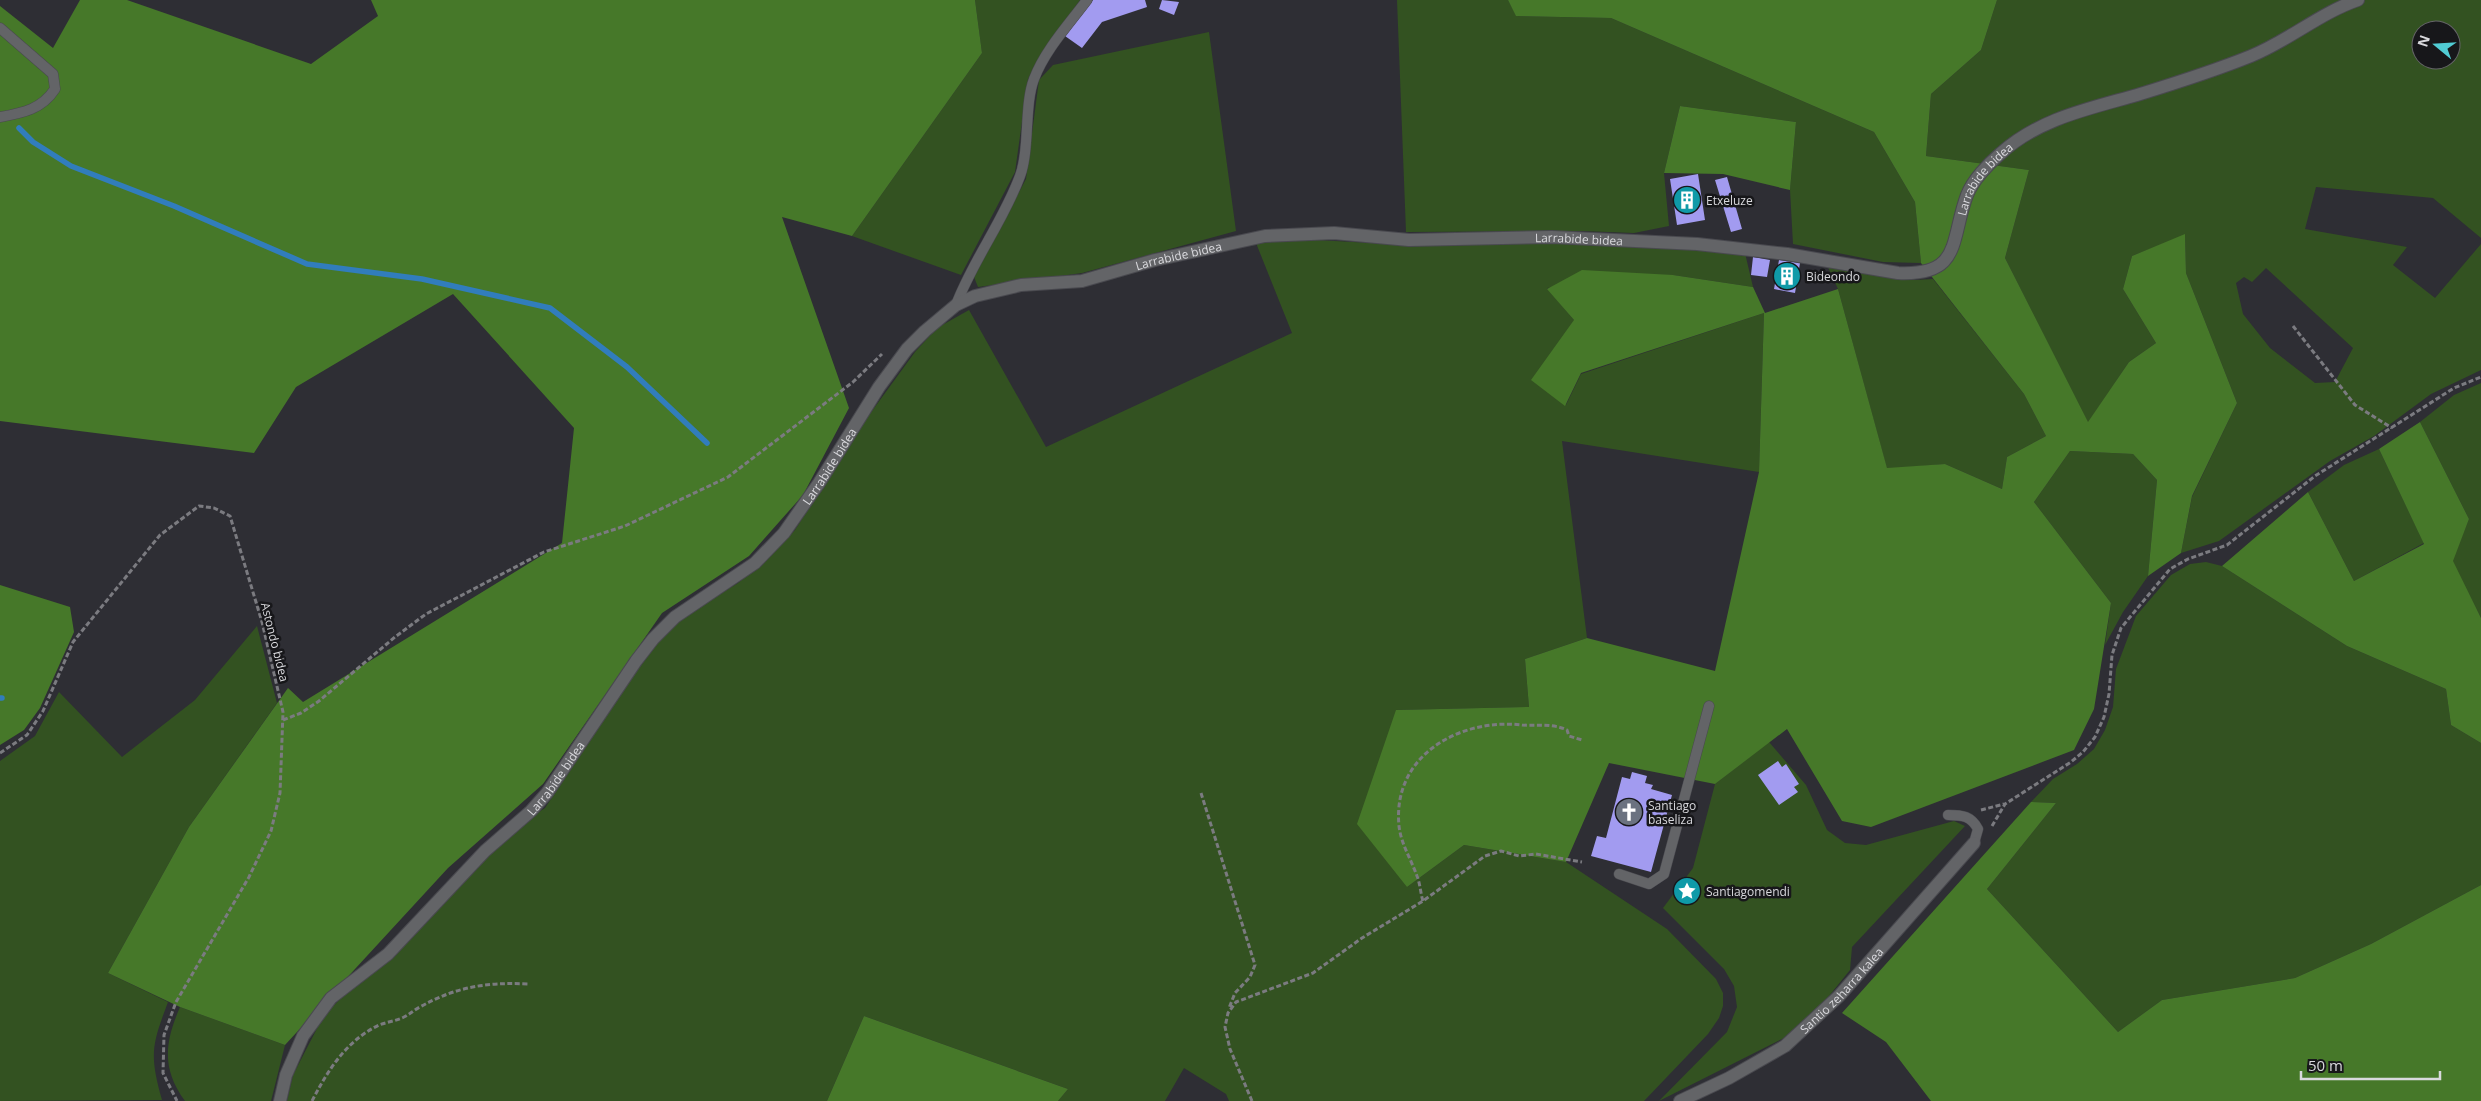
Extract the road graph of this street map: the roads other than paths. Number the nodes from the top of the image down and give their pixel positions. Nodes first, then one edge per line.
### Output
1 (1087, 0) edge
2 (2356, 1) edge
3 (0, 28) edge
4 (0, 117) edge
5 (956, 305) junction
6 (1709, 706) dead end
7 (1948, 815) dead end
8 (1974, 842) joint
9 (1619, 874) dead end
10 (280, 1101) edge
11 (1680, 1101) edge

1 - 5 lane
2 - 5 street, Larrabide bidea
3 - 4 lane
5 - 10 street, Larrabide bidea
6 - 9 lane
7 - 8 lane
8 - 11 street, Santio zeharra kalea

